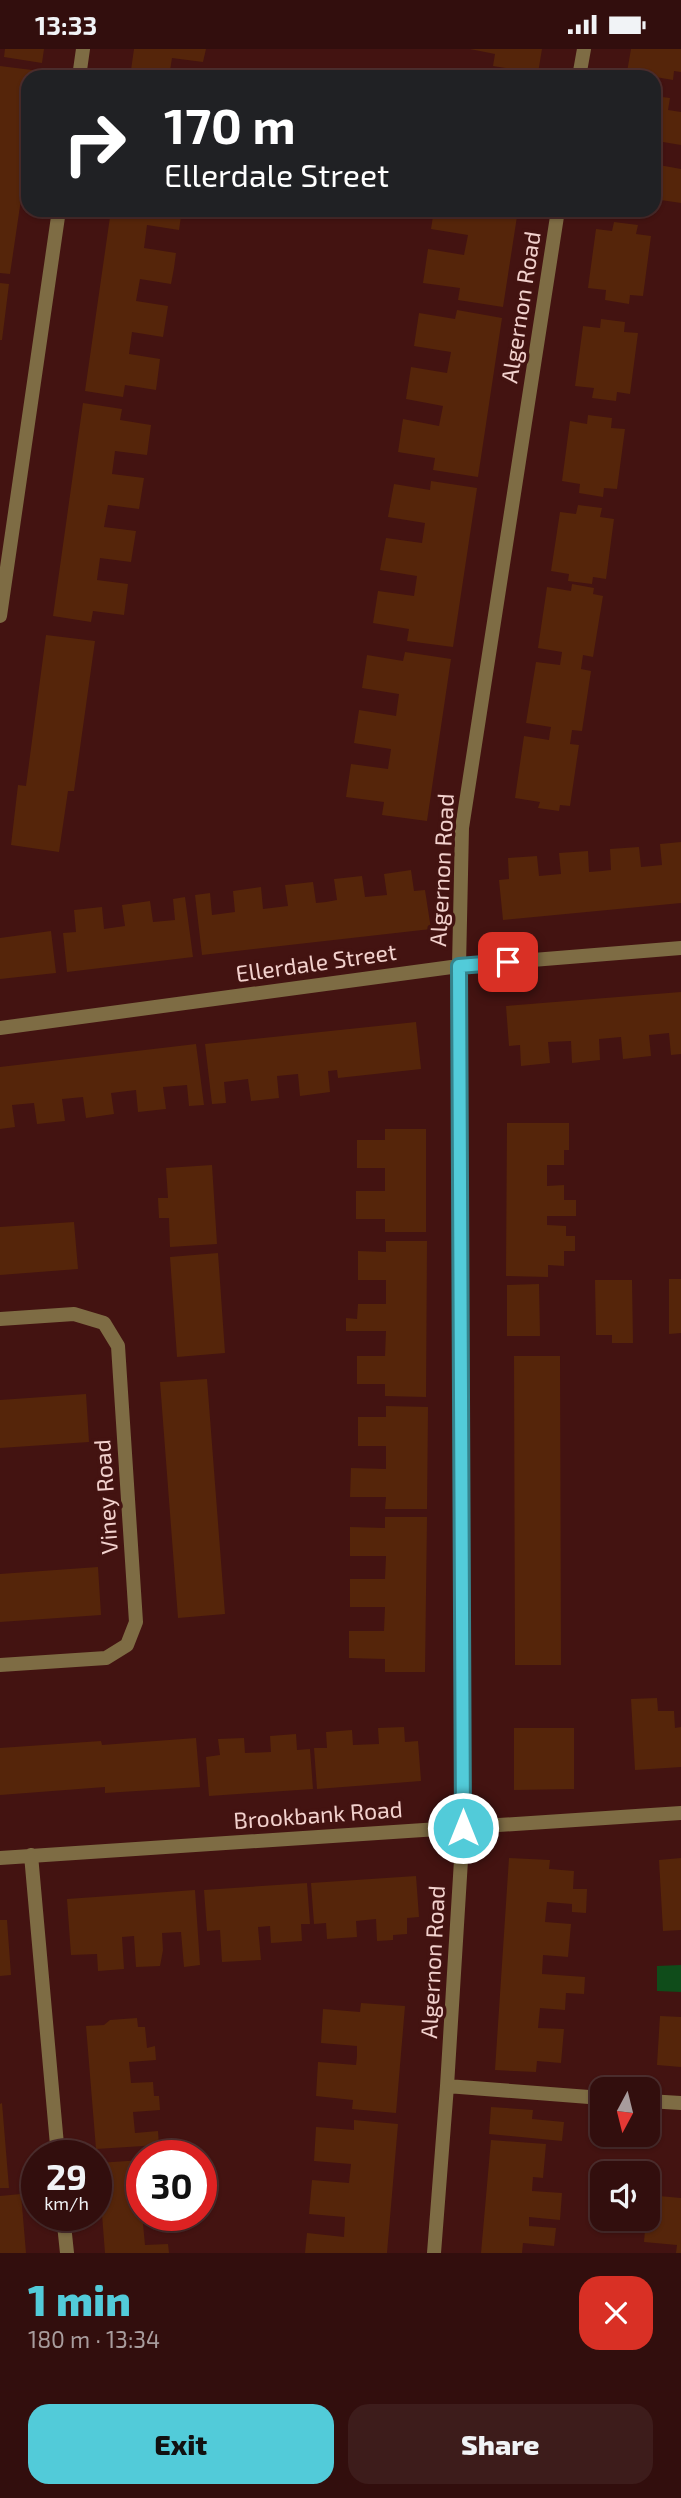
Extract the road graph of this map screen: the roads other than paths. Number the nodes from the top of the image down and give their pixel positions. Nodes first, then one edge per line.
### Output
1 (83, 49) edge
2 (583, 49) edge
3 (80, 70) edge
4 (580, 70) edge
5 (58, 217) edge
6 (557, 217) edge
7 (0, 616) edge
8 (681, 948) edge
9 (459, 966) junction
10 (0, 1028) edge
11 (0, 1319) edge
12 (0, 1665) edge
13 (681, 1813) edge
14 (463, 1828) junction
15 (32, 1855) junction
16 (0, 1858) edge
17 (447, 2086) junction
18 (590, 2097) edge
19 (660, 2102) edge
20 (681, 2103) edge
21 (57, 2140) edge
22 (64, 2231) edge
23 (66, 2253) edge
24 (434, 2253) edge

1 - 3 street
2 - 4 street
5 - 7 street
6 - 9 street, Algernon Road
8 - 9 street, Ellerdale Street
9 - 10 street, Ellerdale Street
9 - 14 street, Algernon Road
11 - 12 street, Viney Road
13 - 14 street, Brookbank Road
14 - 15 street, Brookbank Road
14 - 17 street, Algernon Road
15 - 16 street, Brookbank Road
15 - 21 street
17 - 18 street
17 - 24 street, Algernon Road
19 - 20 street
22 - 23 street

